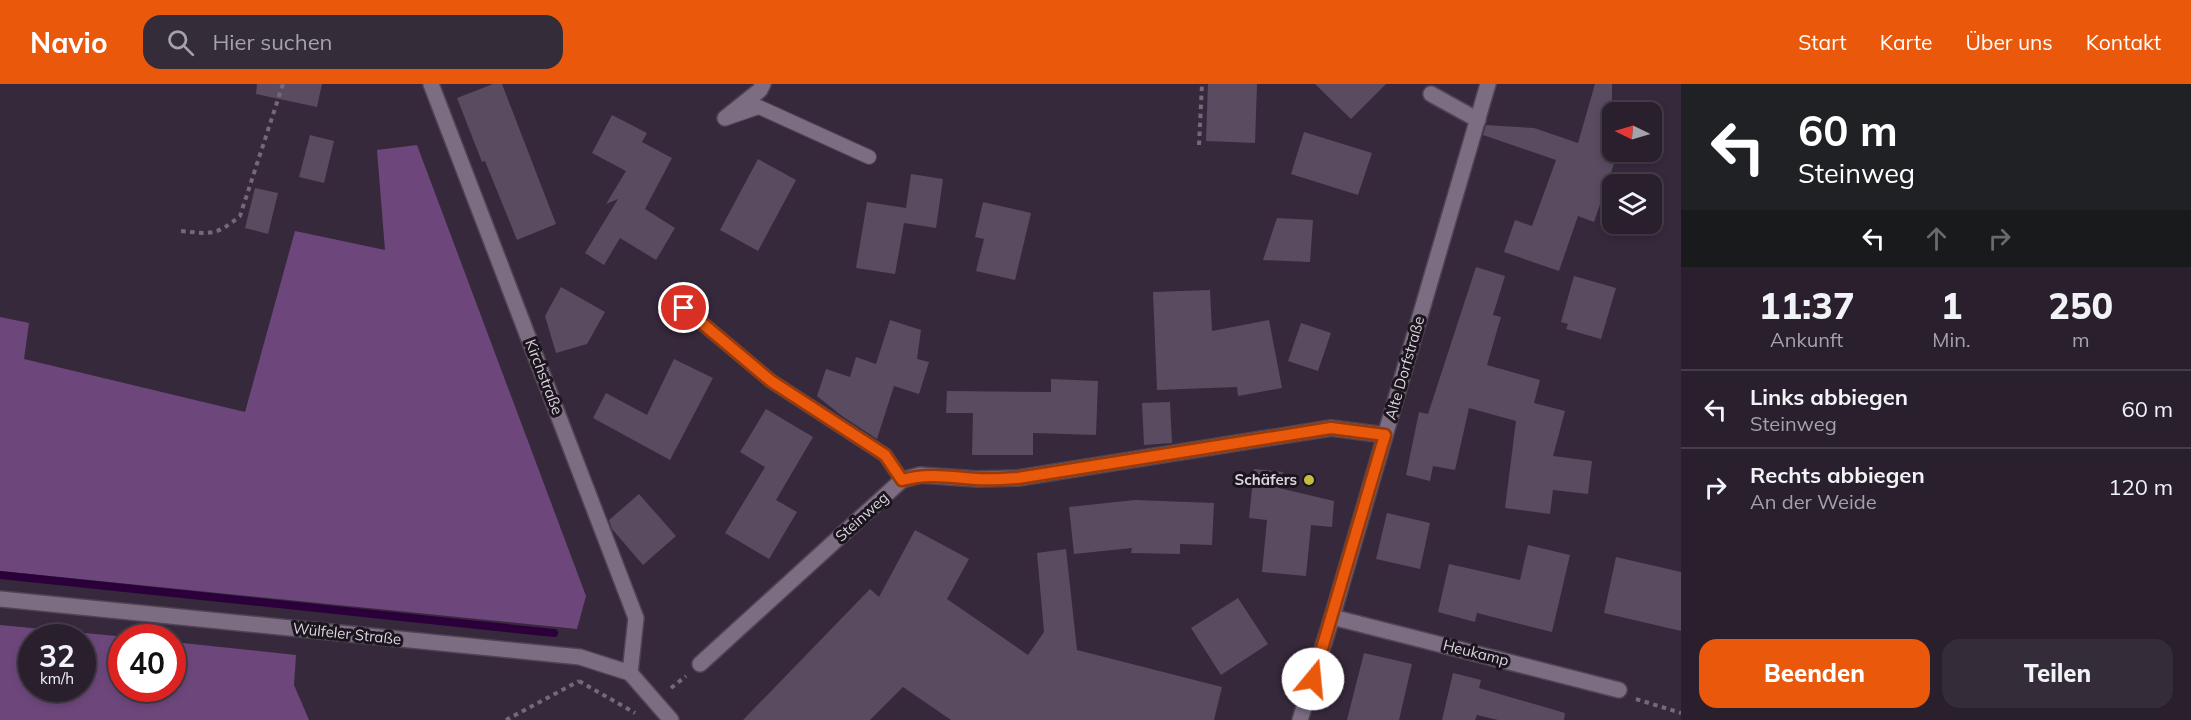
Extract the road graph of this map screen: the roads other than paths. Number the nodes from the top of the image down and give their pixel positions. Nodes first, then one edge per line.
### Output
1 (431, 84) edge
2 (763, 84) edge
3 (1488, 84) edge
4 (1431, 94) dead end
5 (725, 118) joint
6 (1478, 120) junction
7 (869, 157) dead end
8 (684, 308) dead end
9 (1385, 435) junction
10 (902, 480) junction
11 (0, 599) edge
12 (1332, 617) junction
13 (700, 664) road end
14 (630, 673) junction
15 (1619, 690) road end
16 (671, 720) edge
17 (1300, 720) edge

1 - 14 street, Kirchstraße
2 - 5 street
3 - 6 street, Alte Dorfstraße
4 - 6 street
5 - 7 lane
6 - 9 street, Alte Dorfstraße
8 - 10 lane
9 - 10 street, Steinweg
9 - 12 street, Alte Dorfstraße
10 - 13 street, Steinweg
11 - 14 street, Wülfeler Straße
12 - 15 street, Heukamp
12 - 17 street, Alte Dorfstraße
14 - 16 street, Wülfeler Straße

